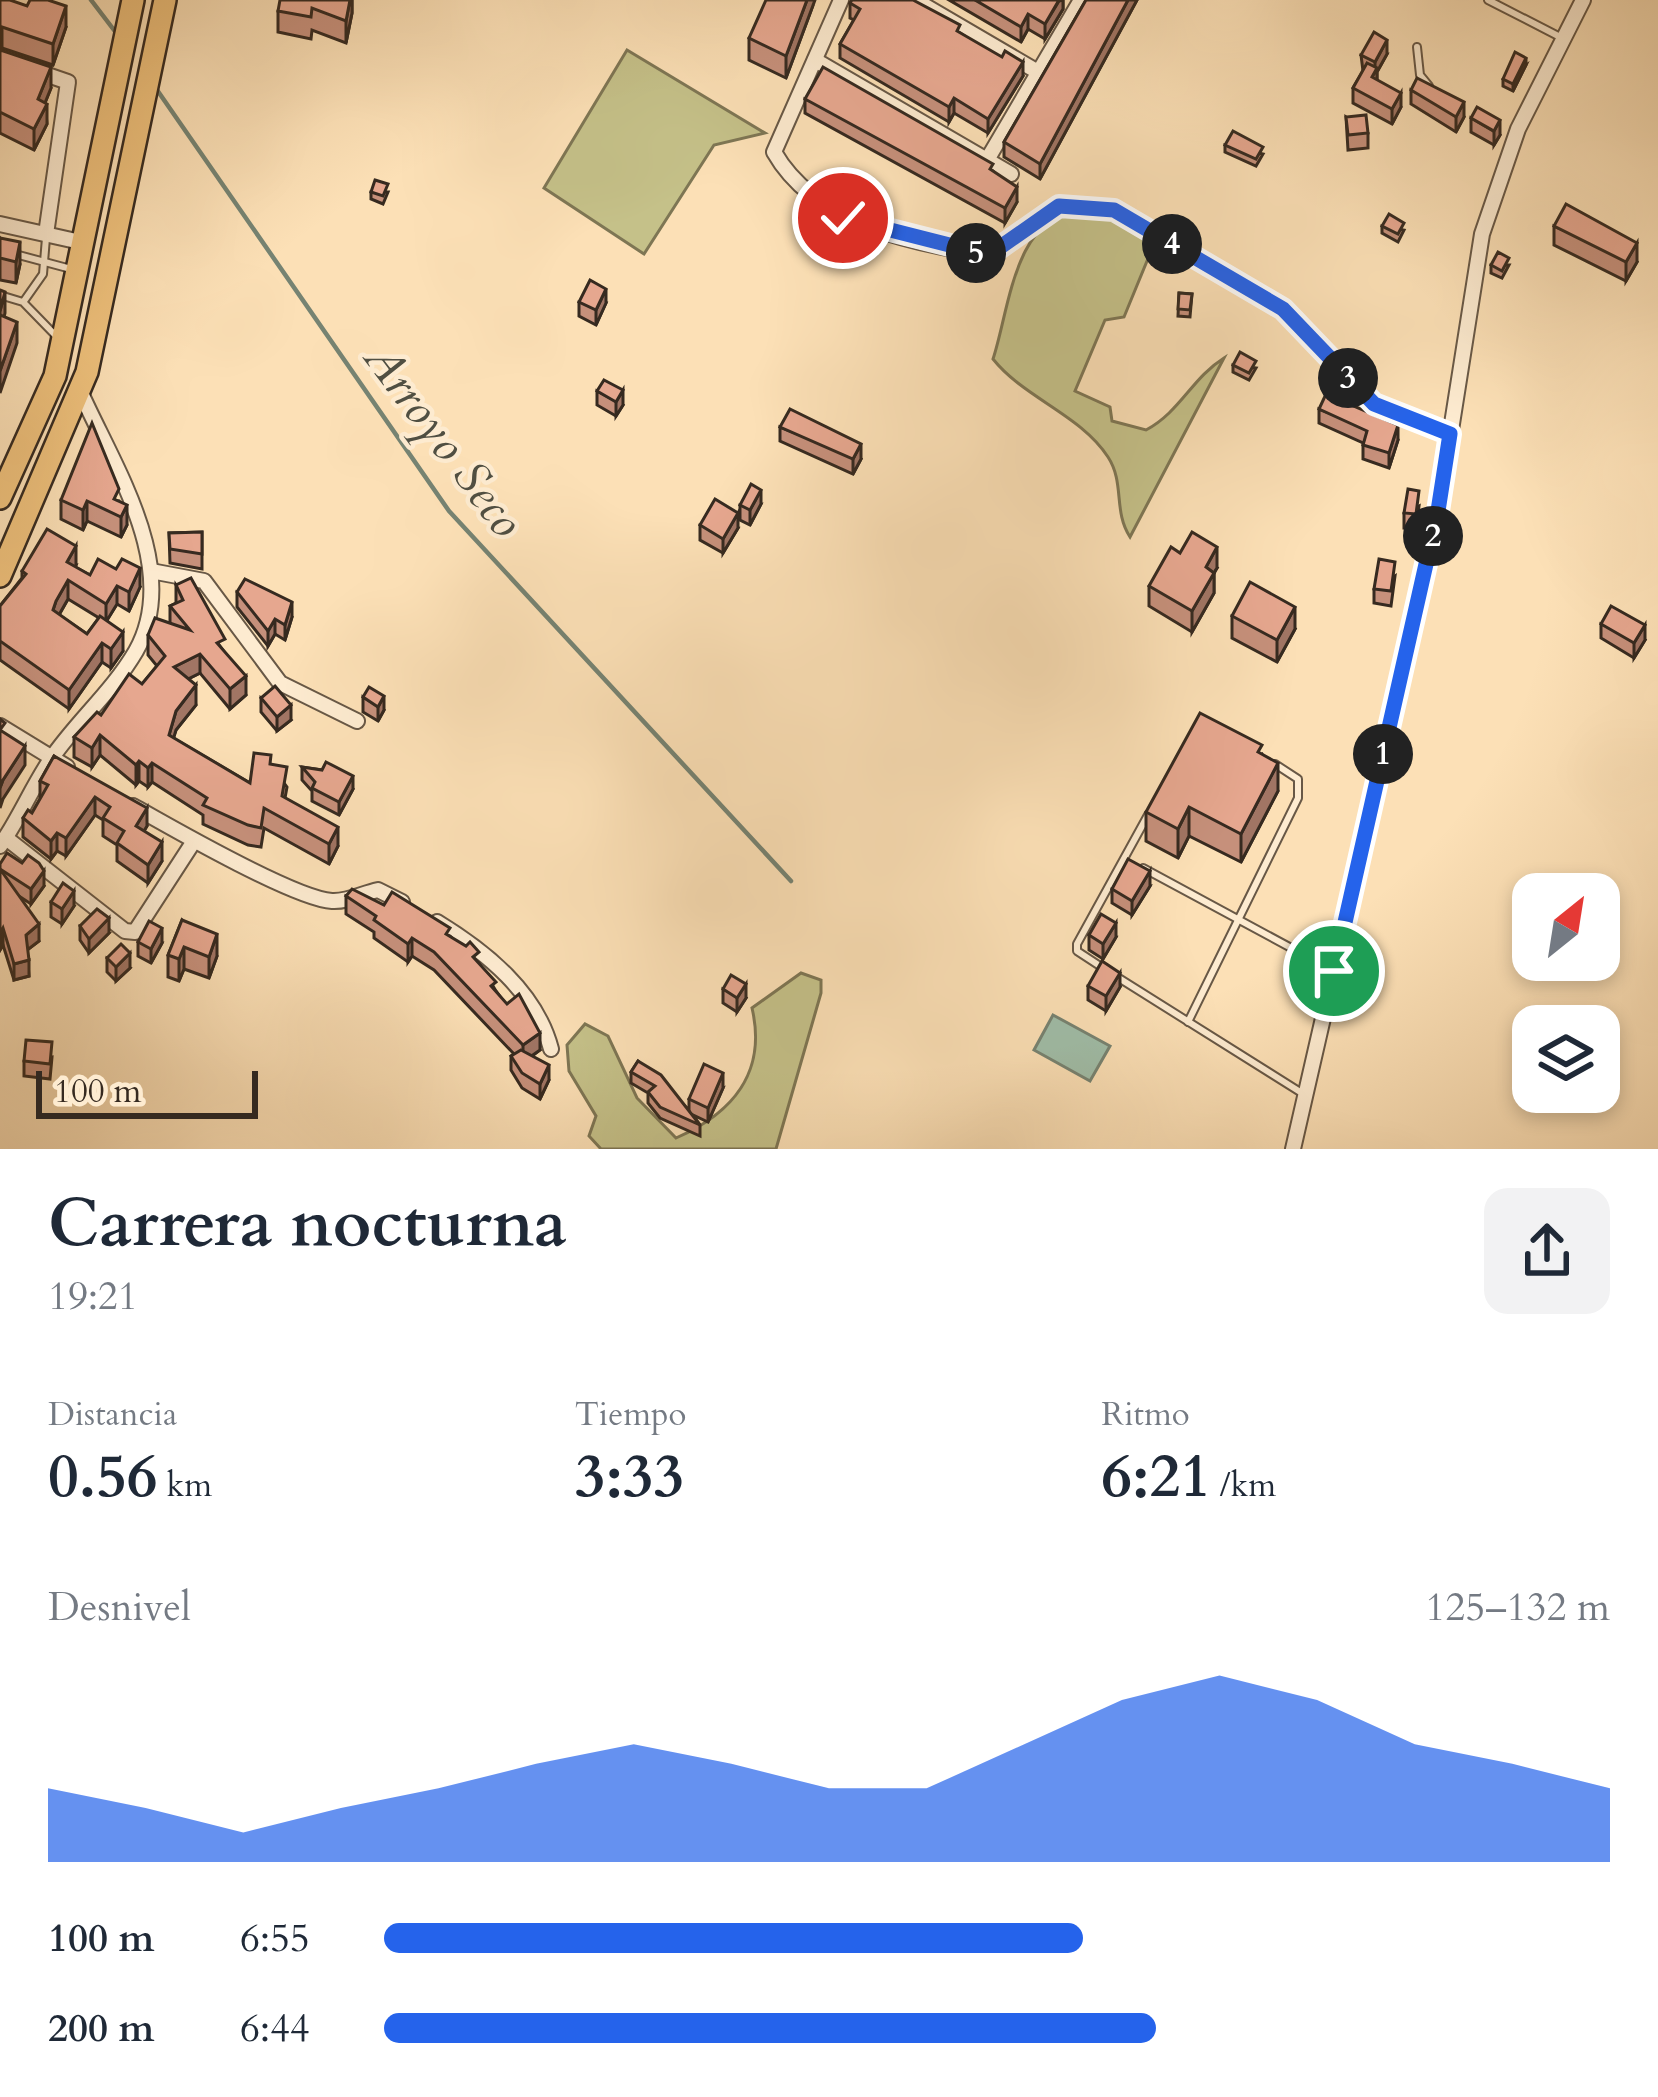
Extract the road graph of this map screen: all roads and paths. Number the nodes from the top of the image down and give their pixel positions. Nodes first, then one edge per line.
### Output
1 (165, 0) edge
2 (841, 0) edge
3 (915, 0) edge
4 (1081, 0) edge
5 (1488, 0) edge
6 (1583, 0) edge
7 (132, 9) edge
8 (1564, 39) junction
9 (1417, 47) dead end
10 (815, 59) junction
11 (23, 67) edge
12 (1038, 72) junction
13 (1448, 96) edge
14 (1501, 121) edge
15 (1518, 129) junction
16 (987, 160) junction
17 (1011, 174) dead end
18 (0, 224) edge
19 (46, 234) junction
20 (86, 242) junction
21 (0, 250) edge
22 (46, 261) junction
23 (80, 272) junction
24 (0, 295) edge
25 (23, 302) junction
26 (60, 340) junction
27 (80, 393) junction
28 (1450, 434) junction
29 (0, 498) edge
30 (152, 572) junction
31 (0, 576) edge
32 (357, 721) dead end
33 (0, 726) edge
34 (51, 758) junction
35 (1272, 762) edge
36 (92, 782) edge
37 (112, 794) edge
38 (1154, 803) edge
39 (194, 841) junction
40 (3, 842) edge
41 (1124, 858) junction
42 (1240, 920) junction
43 (1334, 971) junction
44 (1188, 1022) junction
45 (551, 1049) dead end
46 (1305, 1095) junction
47 (1293, 1149) edge

1 - 27 main road
2 - 10 street
3 - 12 street
4 - 12 street
5 - 8 lane
6 - 8 street
7 - 20 main road
8 - 15 street
9 - 13 lane
10 - 16 street
10 - 28 street
11 - 19 street
12 - 16 street
14 - 15 lane
15 - 28 street
16 - 17 street
18 - 19 street
19 - 20 street
19 - 22 lane
20 - 23 main road
21 - 22 lane
22 - 23 lane
22 - 25 lane
23 - 26 main road
24 - 25 lane
25 - 26 lane
26 - 29 main road
27 - 30 street
27 - 31 main road
28 - 43 street
30 - 32 street
30 - 34 street
33 - 34 street
34 - 36 street
34 - 40 street
35 - 42 lane
37 - 39 street
38 - 41 lane
39 - 40 street
39 - 45 street
41 - 42 lane
41 - 44 lane
42 - 43 lane
42 - 44 lane
43 - 46 street
44 - 46 lane
46 - 47 street

